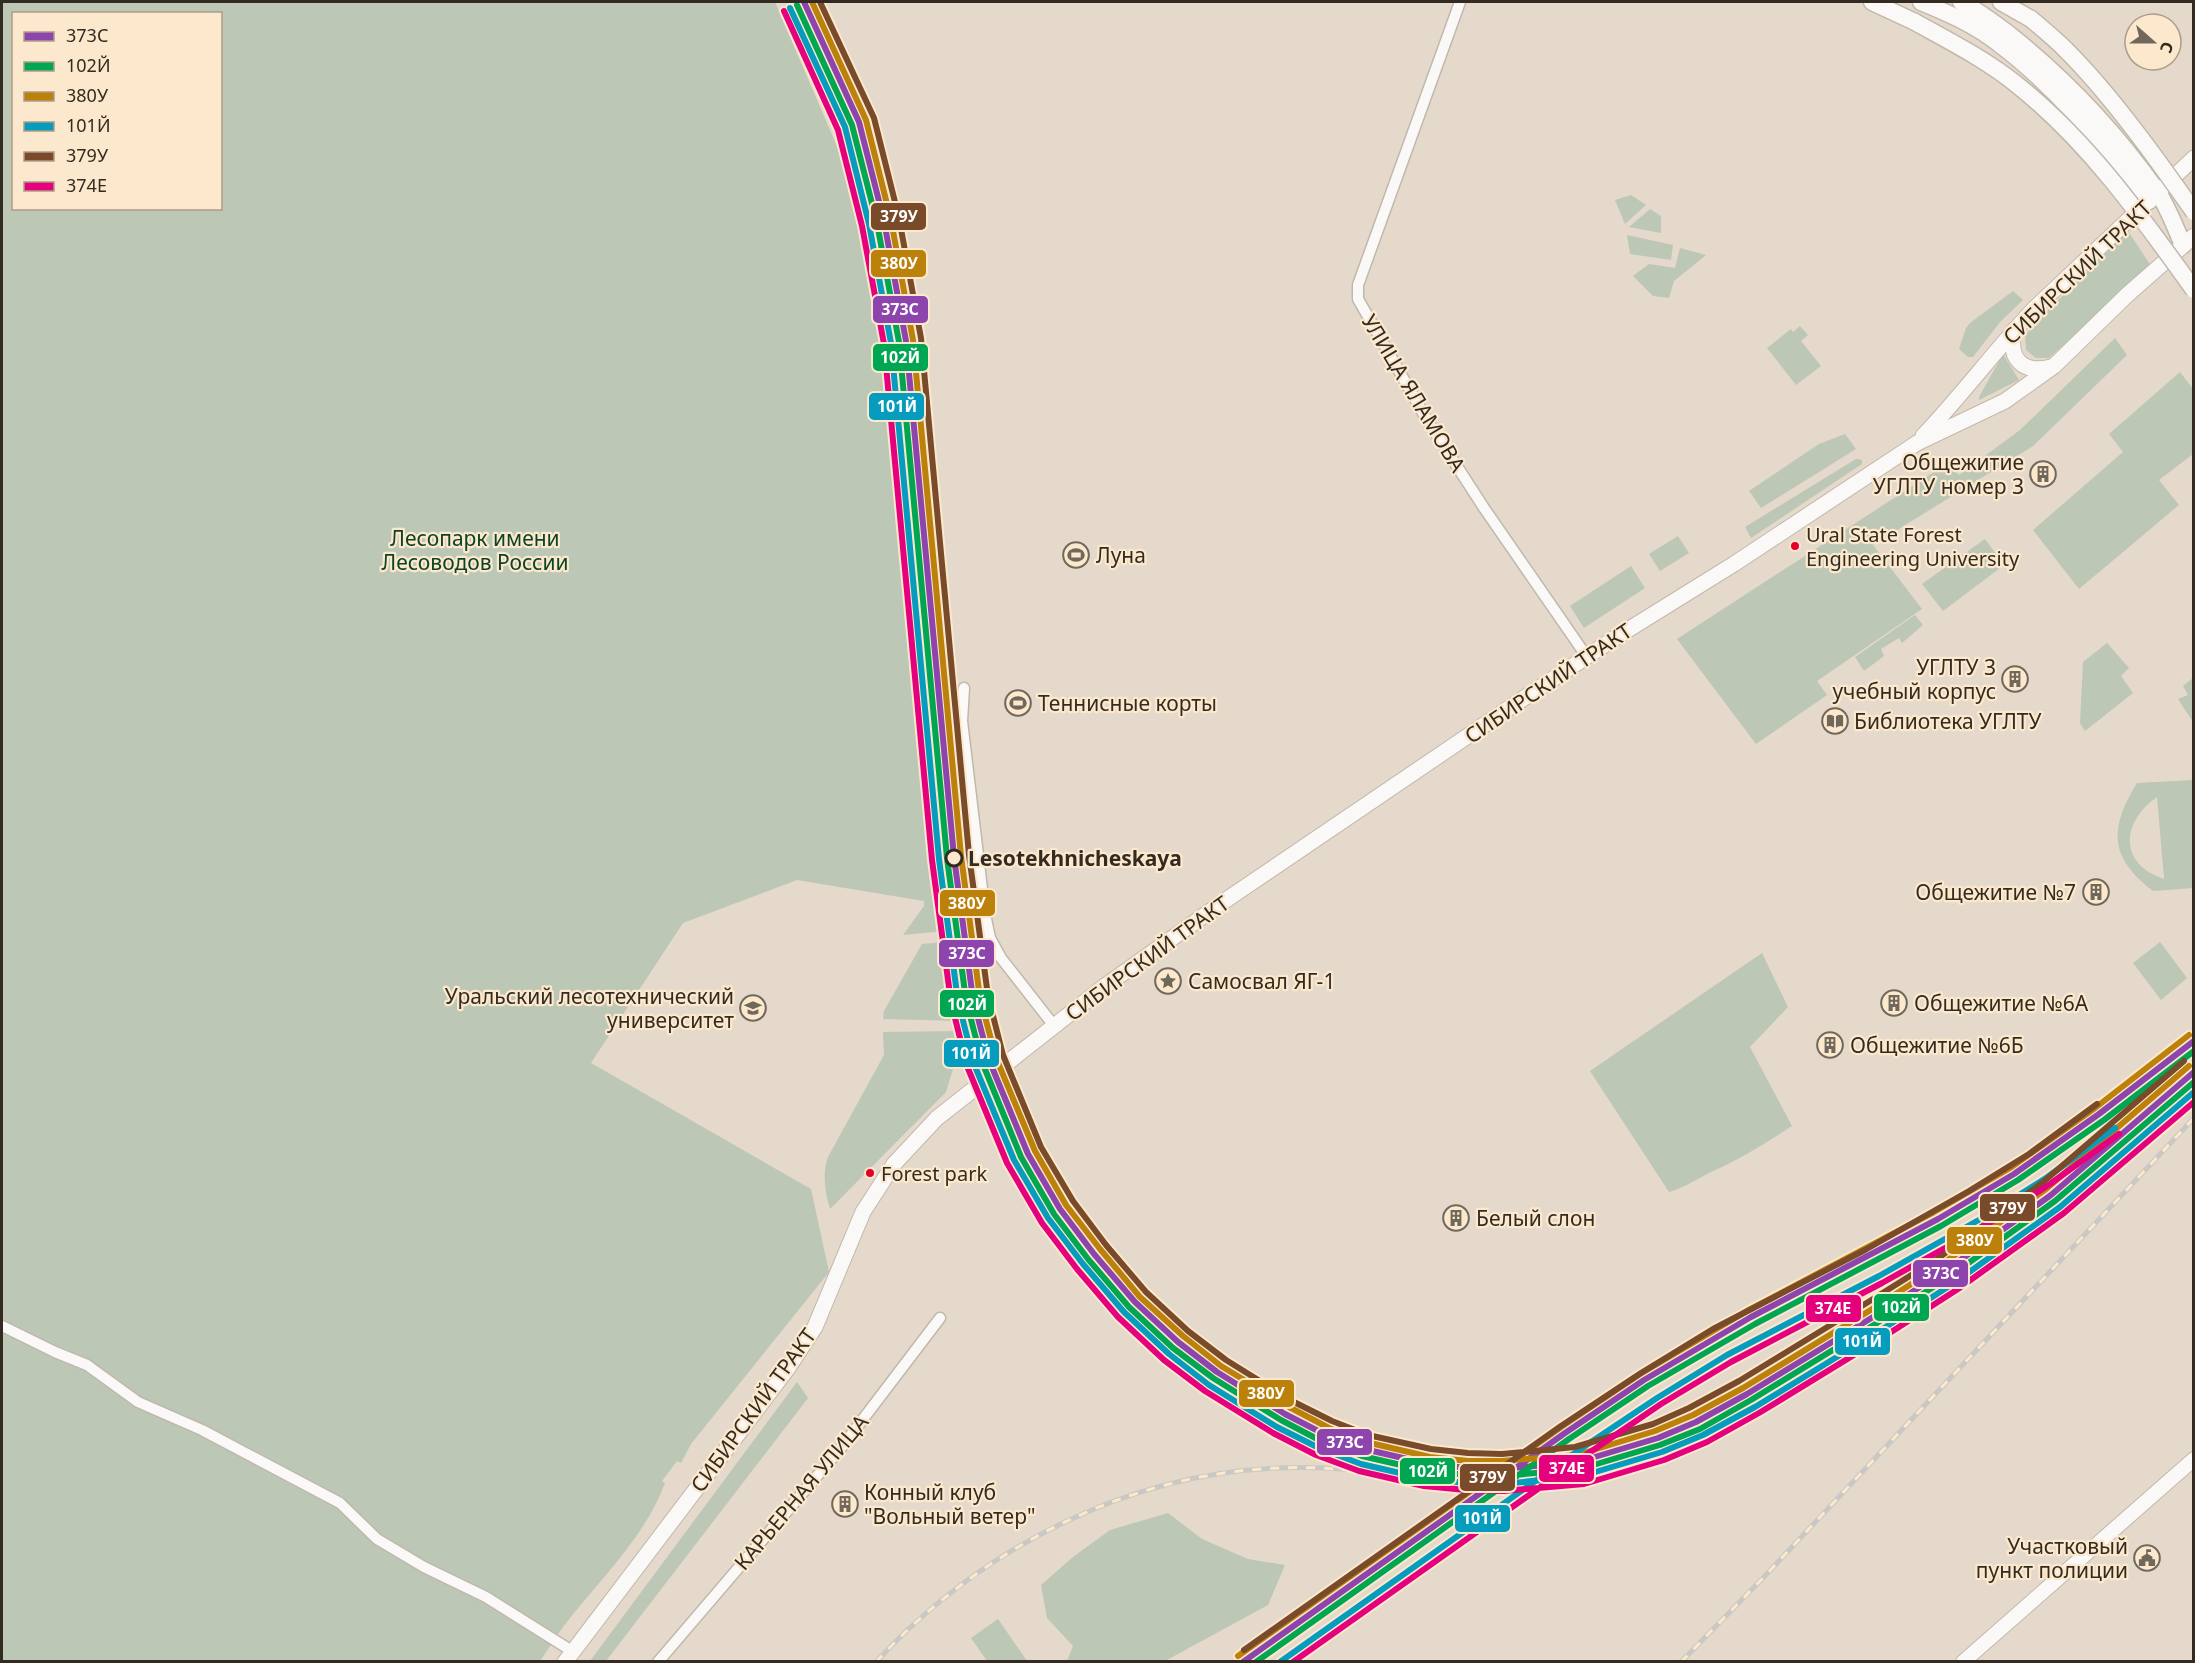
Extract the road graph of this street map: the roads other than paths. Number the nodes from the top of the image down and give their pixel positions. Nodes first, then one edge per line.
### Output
1 (1460, 2) edge
2 (1872, 2) edge
3 (1921, 2) edge
4 (1961, 2) edge
5 (2001, 2) edge
6 (2193, 158) edge
7 (2154, 197) junction
8 (2193, 212) edge
9 (2188, 240) edge
10 (2193, 290) edge
11 (2014, 330) junction
12 (2054, 366) junction
13 (1983, 369) junction
14 (1984, 411) junction
15 (1917, 443) junction
16 (1587, 657) junction
17 (964, 688) dead end
18 (1055, 1027) junction
19 (940, 1318) dead end
20 (2, 1326) edge
21 (2193, 1459) edge
22 (569, 1657) edge
23 (658, 1662) edge
24 (1963, 1662) edge

1 - 16 street, УЛИЦА ЯЛАМОВА
2 - 10 main road, bridge
3 - 7 main road
4 - 7 main road
5 - 8 main road, bridge
6 - 7 main road, СИБИРСКИЙ ТРАКТ
7 - 9 main road
7 - 11 main road, СИБИРСКИЙ ТРАКТ
9 - 12 main road, СИБИРСКИЙ ТРАКТ
11 - 12 main road
11 - 13 main road, СИБИРСКИЙ ТРАКТ
12 - 14 main road, СИБИРСКИЙ ТРАКТ
13 - 14 main road
13 - 15 main road, СИБИРСКИЙ ТРАКТ
14 - 15 main road, СИБИРСКИЙ ТРАКТ
15 - 16 main road, СИБИРСКИЙ ТРАКТ
16 - 18 main road, СИБИРСКИЙ ТРАКТ
17 - 18 street
18 - 22 main road, СИБИРСКИЙ ТРАКТ
19 - 23 street, КАРЬЕРНАЯ УЛИЦА
20 - 22 street
21 - 24 street

